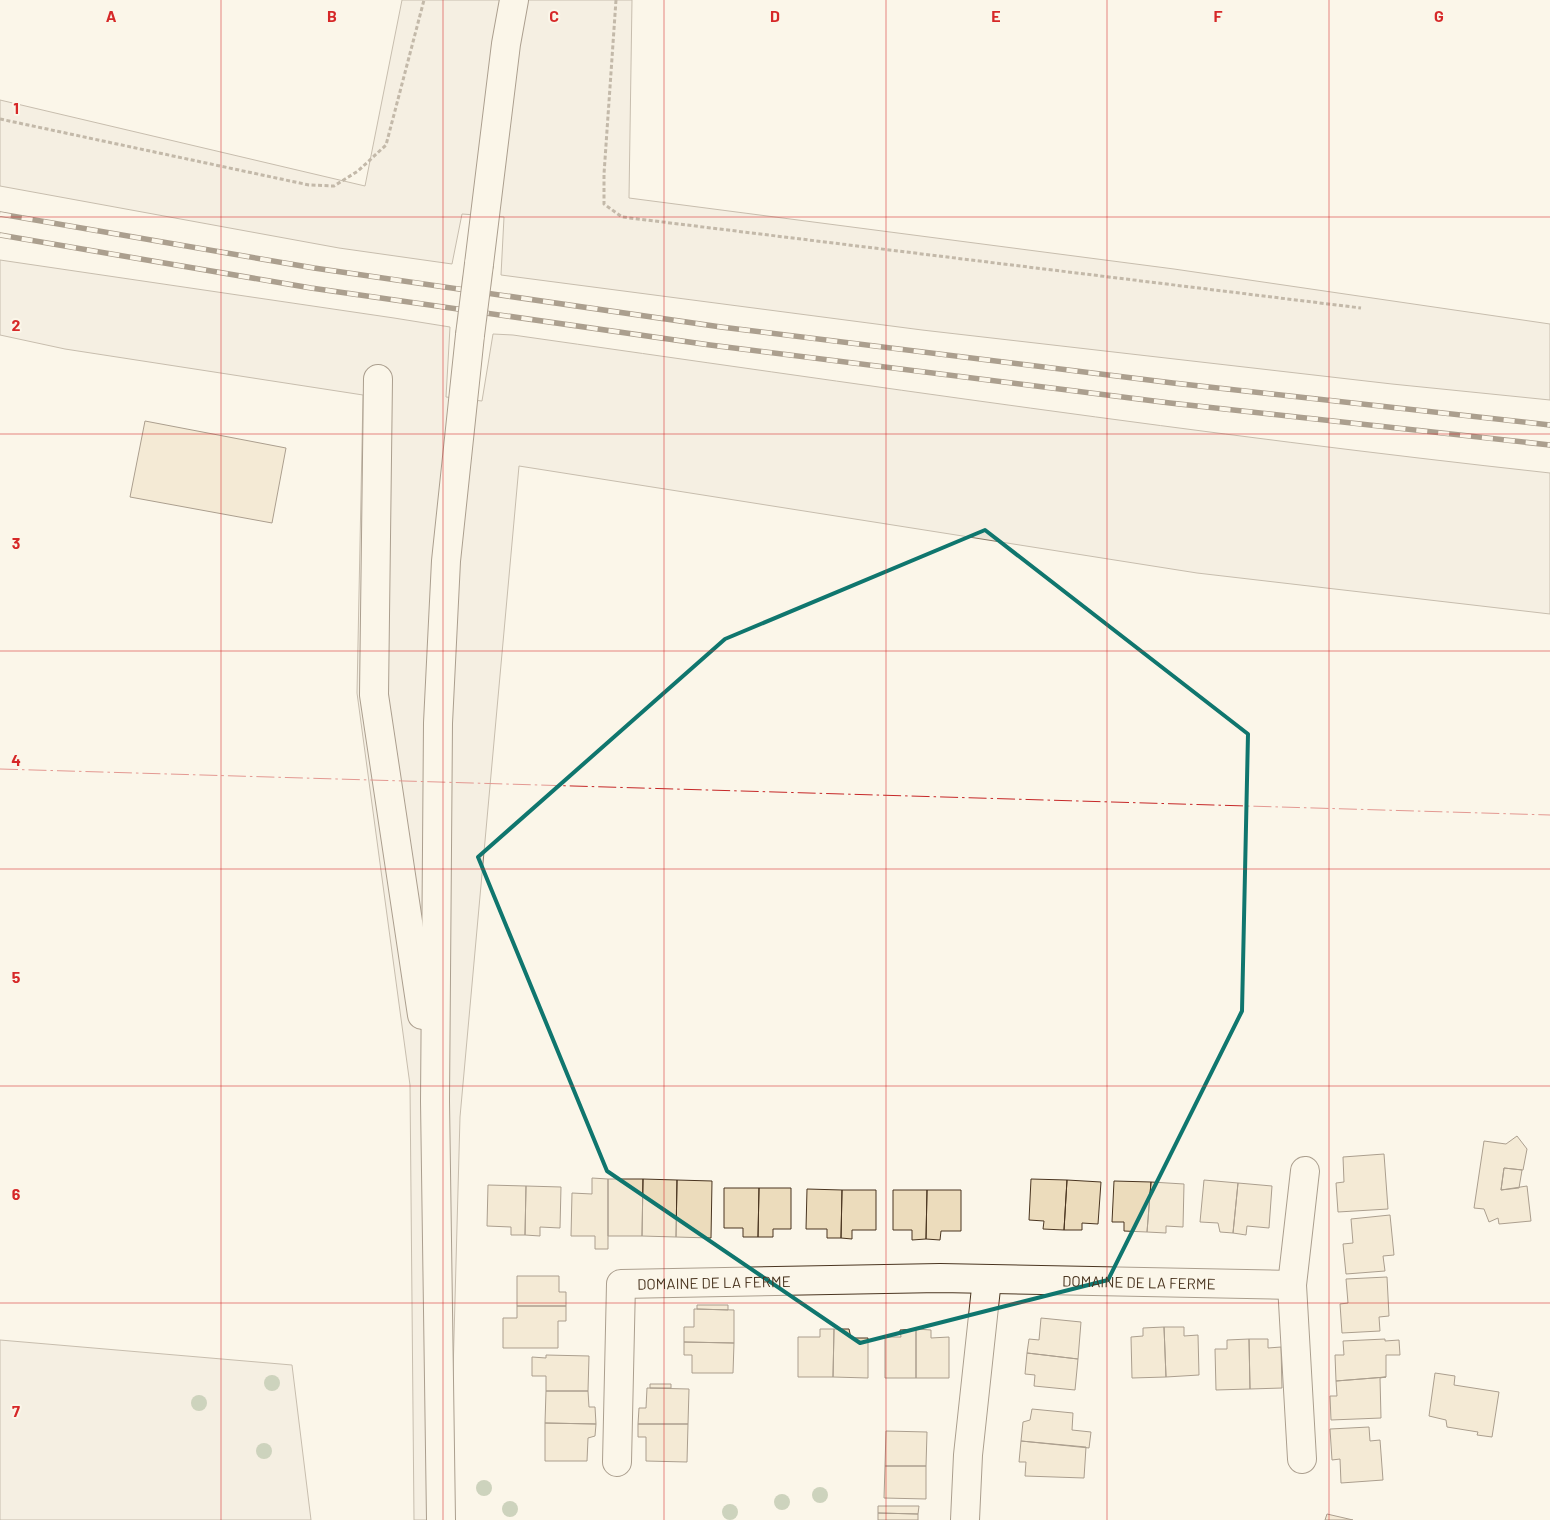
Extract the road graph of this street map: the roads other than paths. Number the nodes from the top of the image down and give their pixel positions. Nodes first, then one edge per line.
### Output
1 (514, 0) edge
2 (378, 379) dead end
3 (435, 1101) junction
4 (1305, 1171) dead end
5 (987, 1279) junction
6 (1292, 1285) junction
7 (1302, 1459) dead end
8 (617, 1462) dead end
9 (441, 1520) edge
10 (965, 1520) edge

1 - 3 street, bridge
2 - 3 street
3 - 9 street
4 - 6 street
5 - 6 street, DOMAINE DE LA FERME
5 - 8 street, DOMAINE DE LA FERME
5 - 10 street
6 - 7 street

